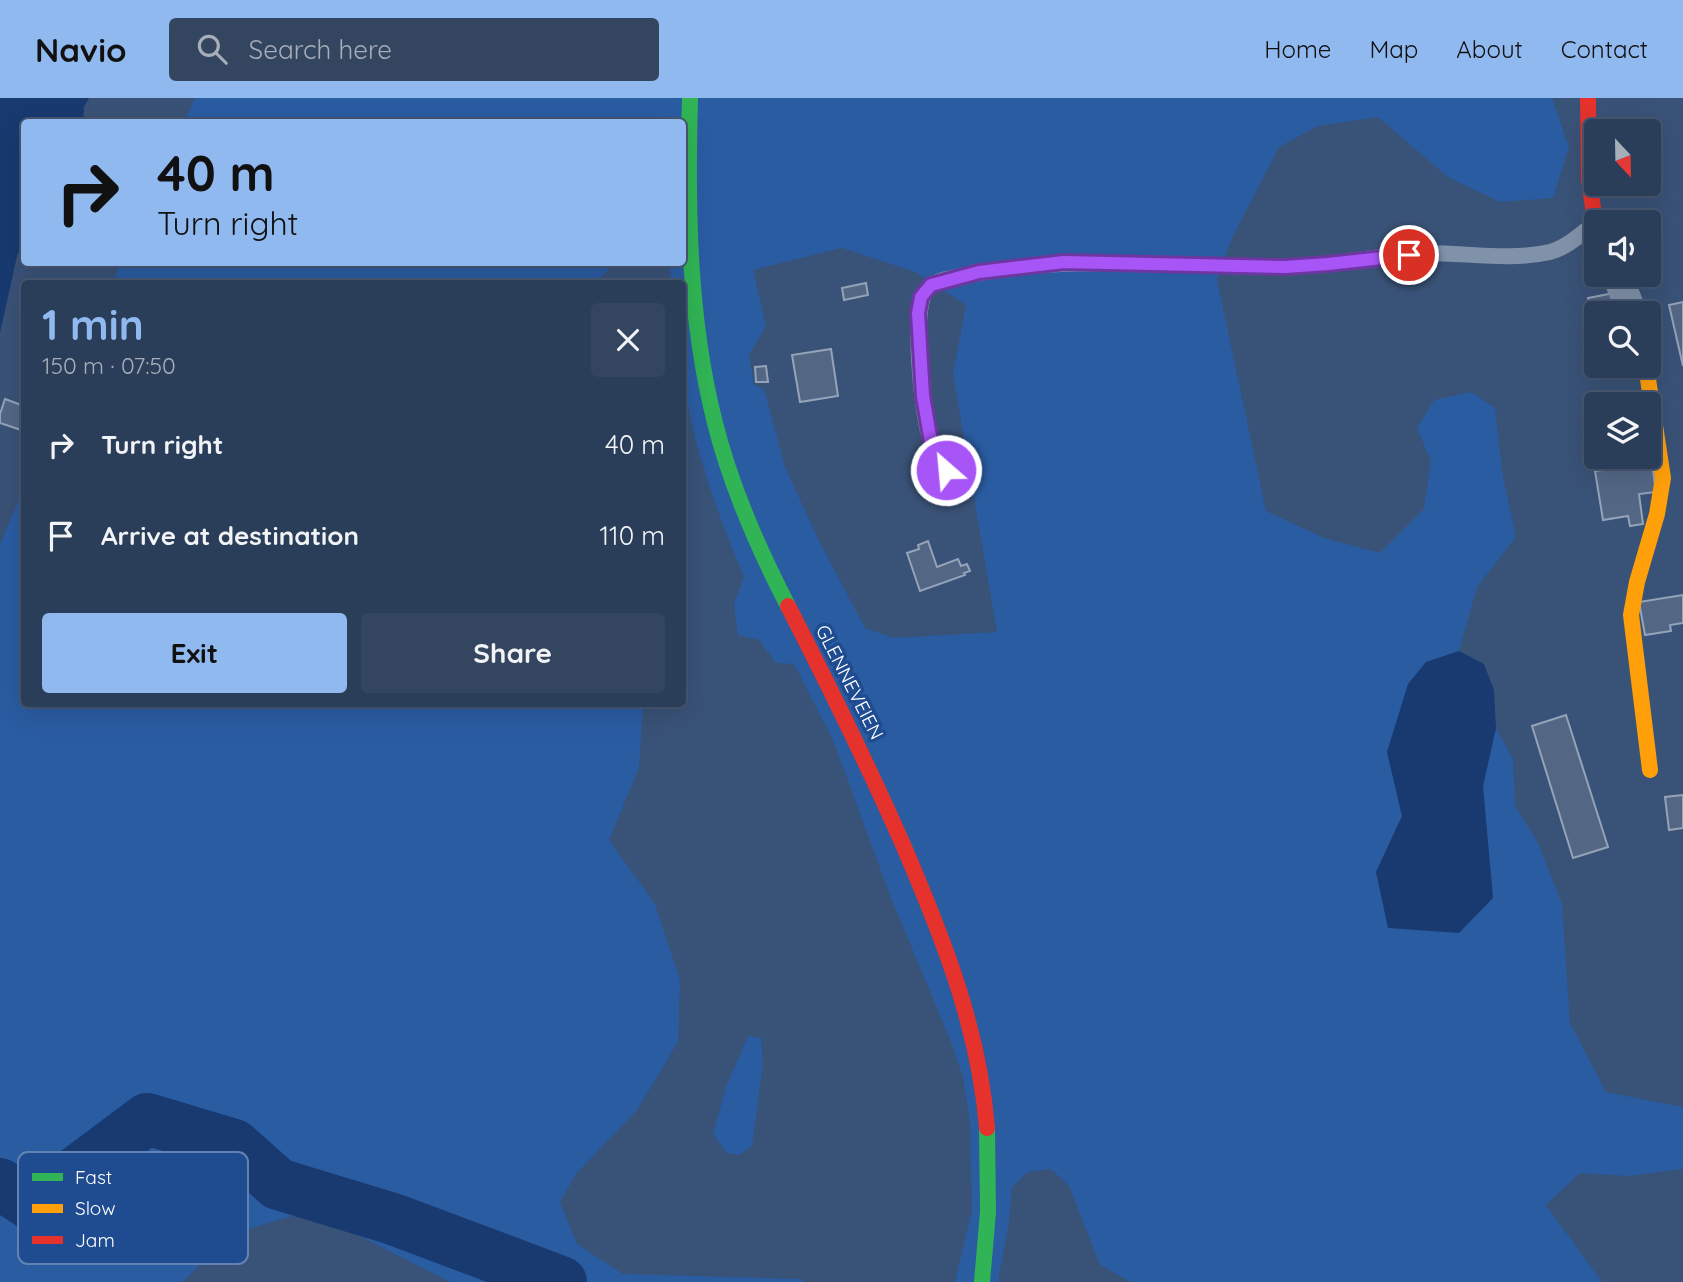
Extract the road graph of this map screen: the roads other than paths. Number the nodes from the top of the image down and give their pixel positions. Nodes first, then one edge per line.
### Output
1 (690, 98) edge
2 (1588, 98) edge
3 (1593, 210) edge
4 (1584, 233) edge
5 (1648, 378) edge
6 (946, 470) dead end
7 (1650, 770) dead end
8 (982, 1282) edge

1 - 8 main road, GLENNEVEIEN
2 - 3 main road
4 - 6 lane
5 - 7 main road

